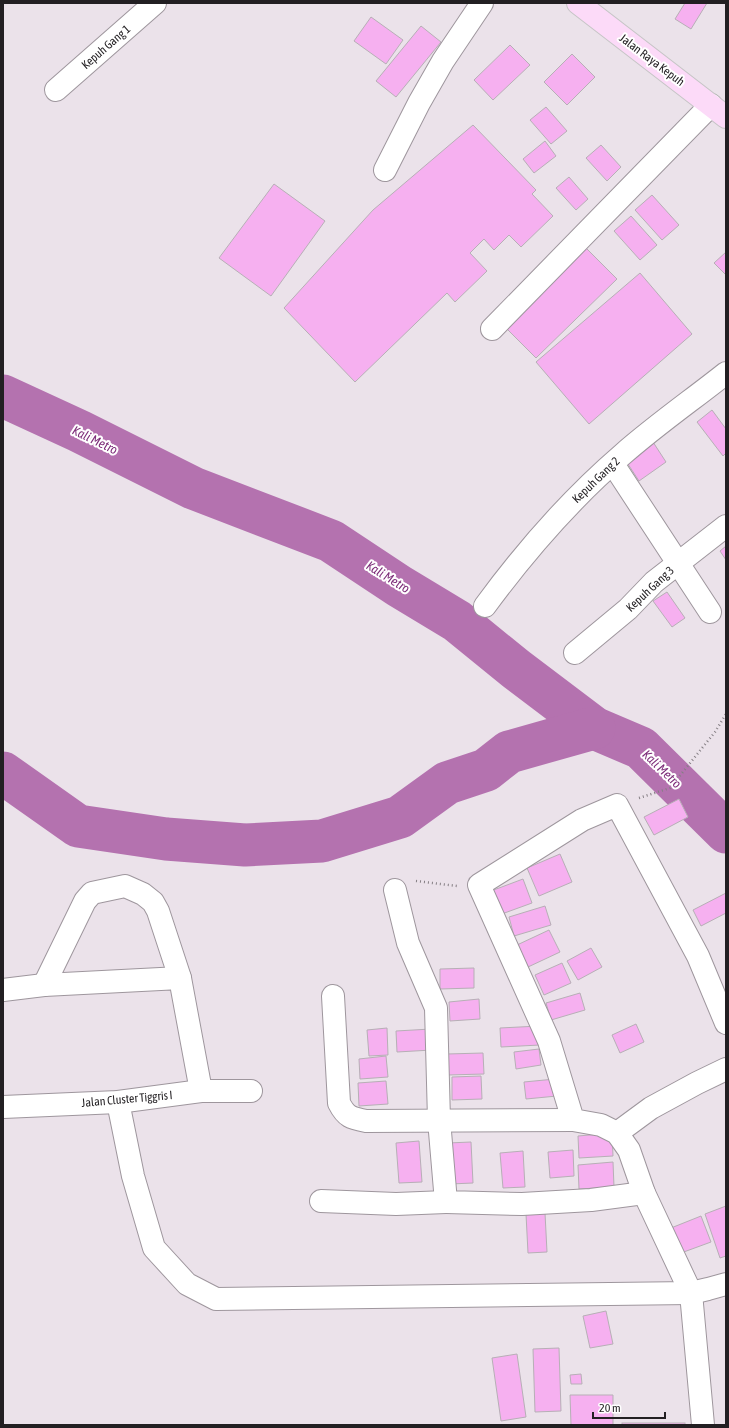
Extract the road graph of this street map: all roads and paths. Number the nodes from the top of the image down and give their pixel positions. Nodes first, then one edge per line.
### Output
1 (155, 3) edge
2 (482, 3) edge
3 (578, 3) edge
4 (56, 90) dead end
5 (719, 111) edge
6 (385, 170) dead end
7 (492, 329) dead end
8 (726, 373) edge
9 (613, 464) junction
10 (726, 526) edge
11 (679, 562) junction
12 (485, 606) dead end
13 (710, 612) dead end
14 (575, 653) dead end
15 (726, 714) edge
16 (617, 806) junction
17 (479, 885) junction
18 (395, 890) joint
19 (180, 978) junction
20 (44, 985) junction
21 (3, 990) edge
22 (332, 996) dead end
23 (726, 1023) edge
24 (726, 1069) edge
25 (201, 1091) junction
26 (251, 1091) dead end
27 (118, 1102) junction
28 (3, 1107) edge
29 (439, 1120) junction
30 (573, 1120) junction
31 (617, 1133) junction
32 (644, 1193) junction
33 (321, 1202) dead end
34 (446, 1202) junction
35 (726, 1284) edge
36 (691, 1293) junction
37 (703, 1425) edge

1 - 4 street, Kepuh Gang 1
2 - 6 street
3 - 5 main road, Jalan Raya Kepuh
5 - 7 street
8 - 9 street, Kepuh Gang 2
9 - 11 street
9 - 12 street, Kepuh Gang 2
10 - 11 street, Kepuh Gang 3
11 - 13 street
11 - 14 street, Kepuh Gang 3
15 - 16 path
16 - 17 street
16 - 23 street
17 - 18 path
17 - 30 street
18 - 29 street
19 - 20 street
19 - 20 street
19 - 25 street
20 - 21 street
22 - 29 street
24 - 31 street
25 - 26 street, Jalan Cluster Tiggris I
25 - 27 street, Jalan Cluster Tiggris I
27 - 28 street, Jalan Cluster Tiggris I
27 - 36 street
29 - 30 street
29 - 34 street
30 - 31 street
31 - 32 street
32 - 34 street
32 - 36 street
33 - 34 street
35 - 36 street
36 - 37 street

